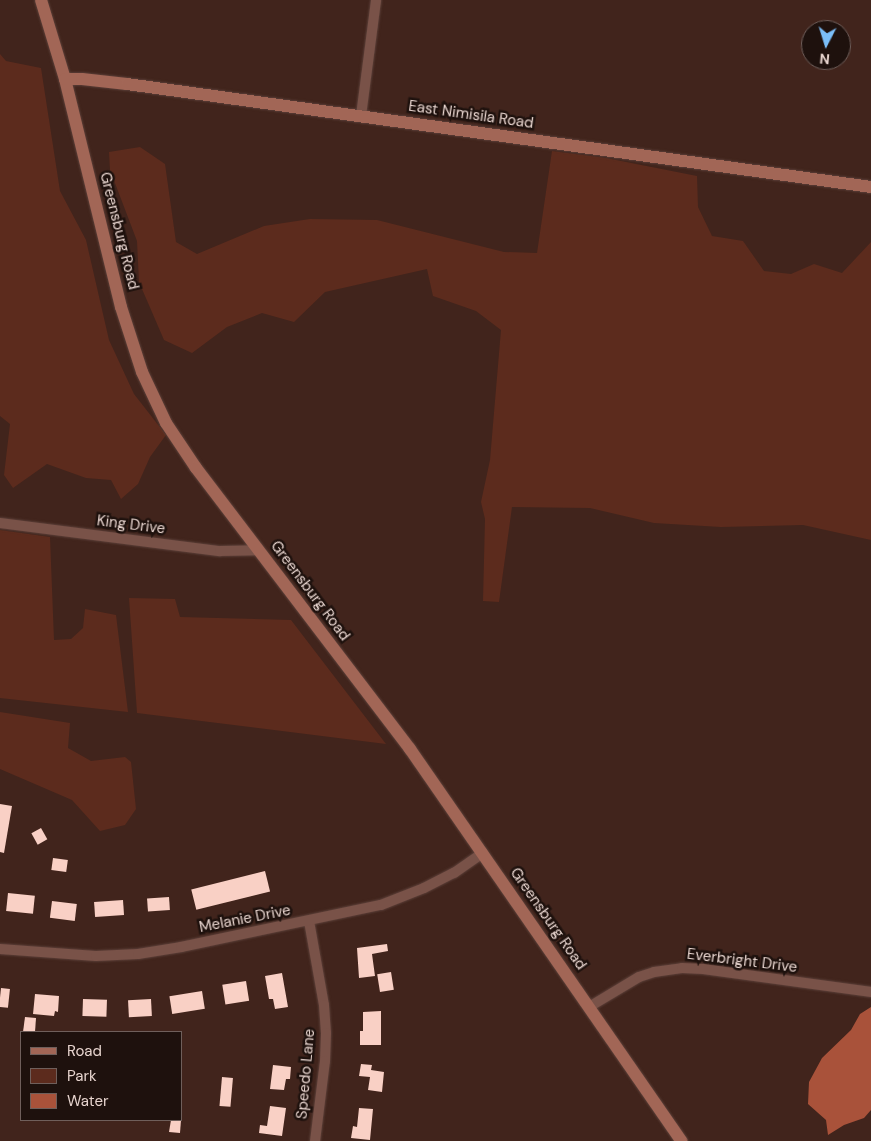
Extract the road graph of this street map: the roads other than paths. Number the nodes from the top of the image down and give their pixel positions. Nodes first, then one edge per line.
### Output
1 (41, 0) edge
2 (376, 0) edge
3 (65, 79) junction
4 (361, 116) junction
5 (871, 187) edge
6 (0, 523) edge
7 (259, 550) junction
8 (482, 853) junction
9 (309, 921) junction
10 (0, 949) edge
11 (871, 992) edge
12 (589, 1007) junction
13 (315, 1141) edge
14 (681, 1141) edge

1 - 3 main road, Greensburg Road
2 - 4 street
3 - 4 main road, East Nimisila Road
3 - 7 main road, Greensburg Road
4 - 5 main road, East Nimisila Road
6 - 7 street, King Drive
7 - 8 main road, Greensburg Road
8 - 9 street, Melanie Drive
8 - 12 main road, Greensburg Road
9 - 10 street, Melanie Drive
9 - 13 street, Speedo Lane
11 - 12 street, Everbright Drive
12 - 14 main road, Greensburg Road

